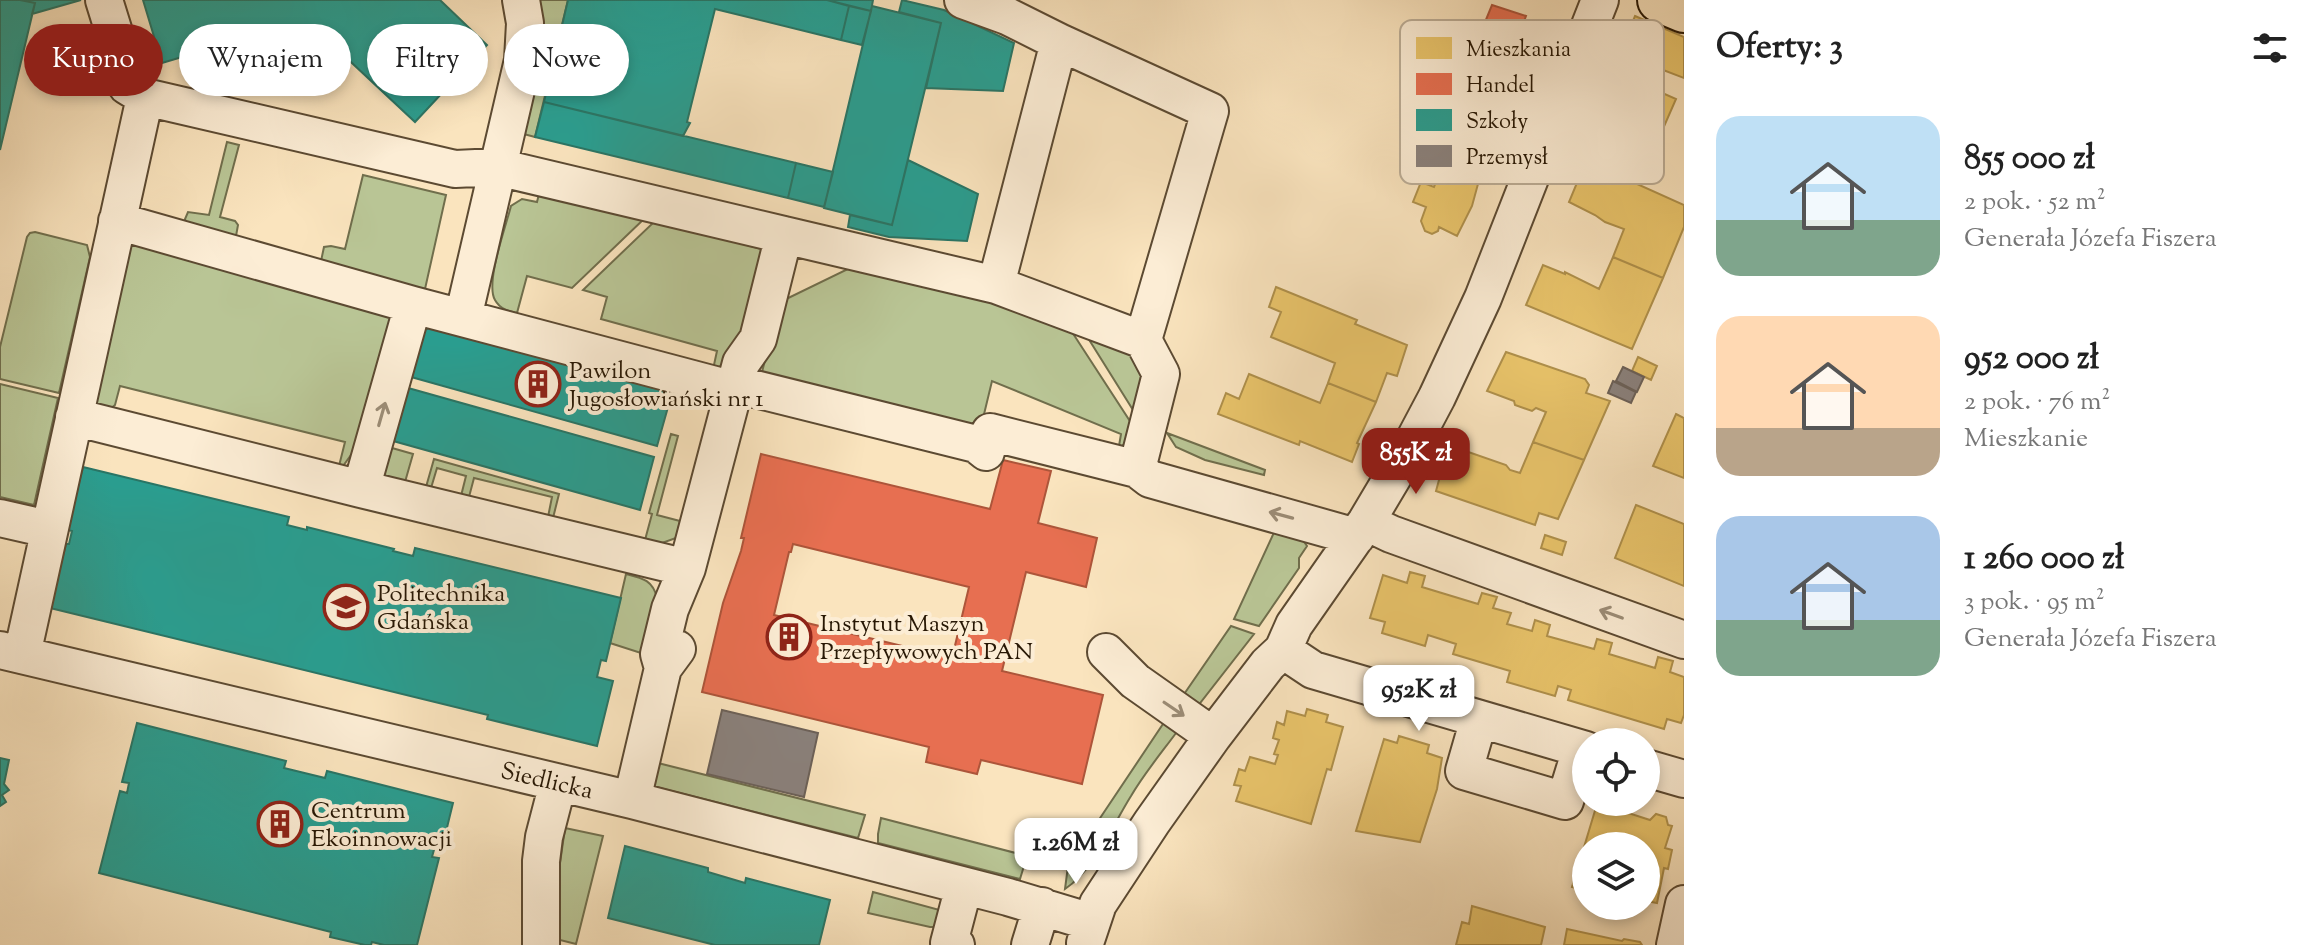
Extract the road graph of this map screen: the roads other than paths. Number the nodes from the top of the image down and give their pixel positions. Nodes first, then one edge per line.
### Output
1 (104, 0) edge
2 (521, 0) edge
3 (963, 0) edge
4 (1600, 0) edge
5 (1660, 0) edge
6 (1684, 10) edge
7 (1592, 20) edge
8 (1059, 42) junction
9 (145, 97) junction
10 (497, 167) junction
11 (1528, 184) edge
12 (117, 221) junction
13 (784, 235) junction
14 (996, 285) junction
15 (413, 305) junction
16 (463, 318) junction
17 (1143, 340) junction
18 (734, 387) junction
19 (74, 417) junction
20 (1144, 474) junction
21 (361, 489) junction
22 (0, 518) edge
23 (48, 529) junction
24 (1361, 530) junction
25 (687, 568) junction
26 (1684, 640) edge
27 (1283, 650) junction
28 (11, 652) edge
29 (1106, 652) dead end
30 (1479, 719) junction
31 (1213, 736) junction
32 (1572, 746) edge
33 (1660, 772) edge
34 (1684, 779) edge
35 (1572, 781) edge
36 (558, 783) junction
37 (632, 800) junction
38 (949, 882) junction
39 (1684, 904) edge
40 (1042, 906) junction
41 (1088, 934) edge
42 (952, 944) edge
43 (541, 945) edge
44 (1030, 945) edge
45 (1675, 945) edge

1 - 9 street
2 - 10 street
3 - 8 street
4 - 7 street
5 - 6 main road
8 - 14 street
8 - 17 street
9 - 10 street
9 - 12 street
10 - 13 street
10 - 16 street
11 - 24 street
12 - 15 street
12 - 19 street
13 - 14 street
13 - 18 street
14 - 17 street
15 - 16 street
21 -> 15 street
16 - 18 street
17 - 20 street
18 - 20 street
18 - 25 street
19 - 21 street
19 - 23 street
24 -> 20 street
21 - 25 street
22 - 23 street
23 - 28 street
26 -> 24 street
24 - 27 street
25 - 37 street
27 - 30 street
27 - 31 street
28 - 36 street, Siedlicka
29 -> 31 street
30 - 32 street
30 - 35 street
31 - 41 street
33 - 34 street
36 - 37 street, Siedlicka
36 - 43 street
37 - 38 street, Siedlicka
38 - 40 street, Siedlicka
38 - 42 street
39 - 45 street
40 - 41 street, Siedlicka
40 - 44 street

